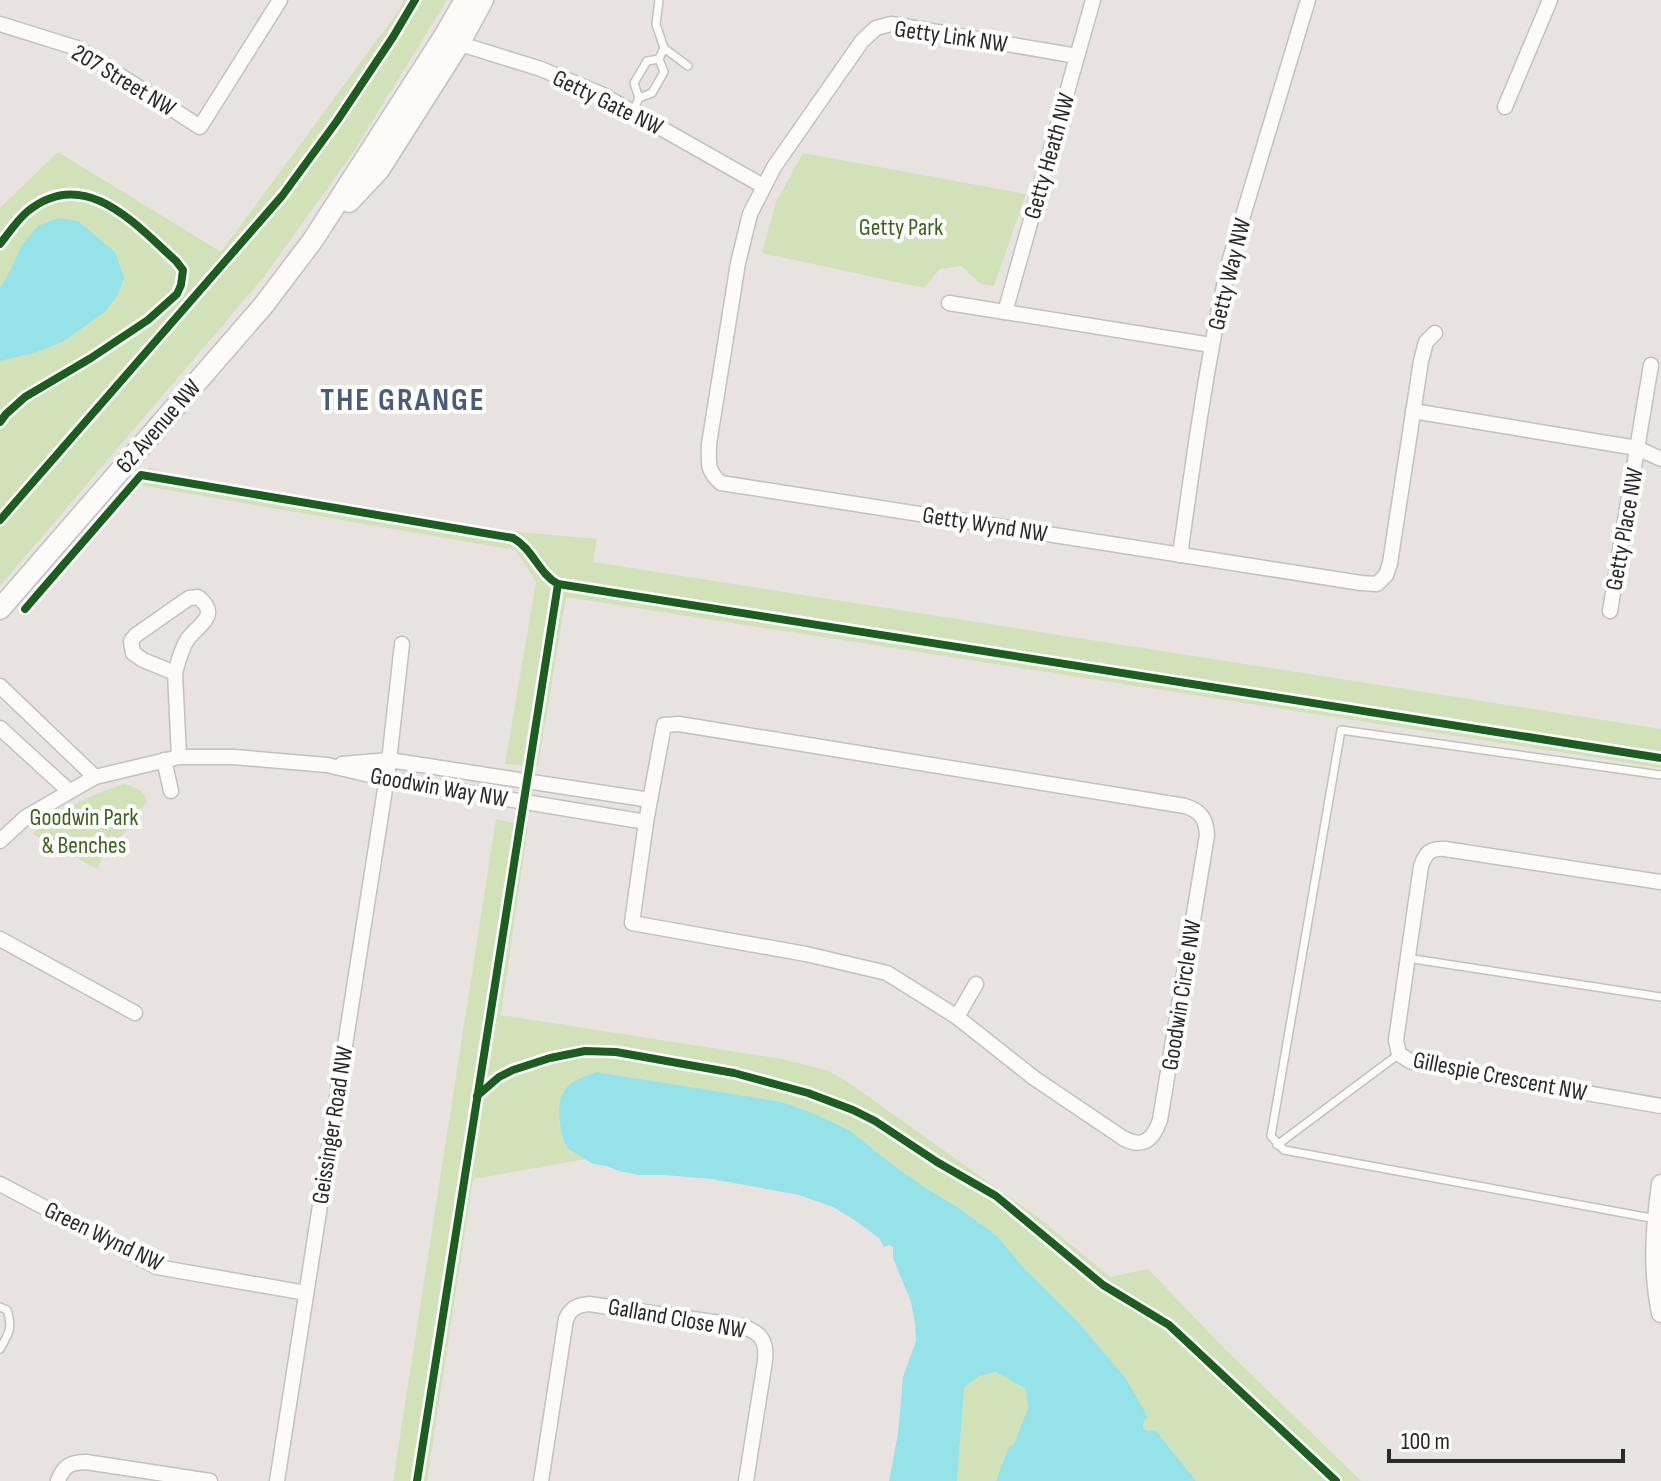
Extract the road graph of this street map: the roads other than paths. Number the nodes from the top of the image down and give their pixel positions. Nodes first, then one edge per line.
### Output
1 (280, 0) edge
2 (465, 0) edge
3 (483, 0) edge
4 (659, 0) edge
5 (1093, 0) edge
6 (1308, 0) edge
7 (1550, 0) edge
8 (0, 24) edge
9 (451, 41) junction
10 (664, 48) junction
11 (1077, 56) junction
12 (659, 59) junction
13 (688, 66) dead end
14 (636, 105) junction
15 (1505, 107) dead end
16 (763, 186) junction
17 (949, 303) dead end
18 (1005, 312) junction
19 (1435, 333) dead end
20 (1211, 345) junction
21 (1651, 365) dead end
22 (1413, 411) junction
23 (1661, 444) edge
24 (1637, 448) junction
25 (1661, 459) edge
26 (1180, 555) junction
27 (0, 609) edge
28 (1610, 611) dead end
29 (402, 644) dead end
30 (175, 673) junction
31 (0, 686) edge
32 (0, 728) edge
33 (171, 758) junction
34 (388, 770) junction
35 (1661, 775) edge
36 (95, 777) junction
37 (69, 791) junction
38 (171, 791) dead end
39 (650, 800) junction
40 (646, 822) junction
41 (0, 841) edge
42 (1661, 882) edge
43 (0, 939) edge
44 (1407, 958) junction
45 (976, 984) dead end
46 (1661, 997) edge
47 (135, 1013) dead end
48 (957, 1017) junction
49 (1399, 1054) junction
50 (1661, 1106) edge
51 (1277, 1145) junction
52 (0, 1184) edge
53 (1661, 1184) edge
54 (1659, 1219) edge
55 (306, 1293) junction
56 (0, 1307) edge
57 (1661, 1313) edge
58 (0, 1349) edge
59 (168, 1478) edge
60 (58, 1481) edge
61 (210, 1481) edge
62 (277, 1481) edge
63 (541, 1481) edge
64 (746, 1481) edge

1 - 8 street, 207 Street NW
2 - 9 main road, 62 Avenue NW
3 - 9 main road, 62 Avenue NW
4 - 10 lane
5 - 11 street, Getty Heath NW
6 - 20 street, Getty Way NW
7 - 15 street
9 - 14 street, Getty Gate NW
9 - 27 main road, 62 Avenue NW
10 - 12 lane
10 - 13 lane
11 - 16 street, Getty Link NW
11 - 18 street, Getty Heath NW
12 - 14 lane
12 - 14 lane
14 - 16 street, Getty Gate NW
16 - 26 street, Getty Wynd NW
17 - 18 street
18 - 20 street
19 - 22 street, Getty Wynd NW
20 - 26 street, Getty Way NW
21 - 24 street
22 - 24 street
22 - 26 street, Getty Wynd NW
23 - 24 street
24 - 25 street
24 - 28 street, Getty Place NW
29 - 34 street, Geissinger Road NW
30 - 30 street
30 - 33 street
31 - 36 street
32 - 37 street
33 - 34 street, Goodwin Way NW
33 - 36 street, Goodwin Way NW
33 - 38 street
34 - 39 street, Goodwin Way NW
34 - 40 street, Goodwin Way NW
34 - 55 street, Geissinger Road NW
35 - 51 lane
36 - 37 street, Goodwin Way NW
37 - 41 street
39 - 40 street, Goodwin Circle NW
39 - 48 street, Goodwin Circle NW
40 - 48 street, Goodwin Circle NW
42 - 44 street, Gillespie Crescent NW
43 - 47 street
44 - 46 lane
44 - 49 street, Gillespie Crescent NW
45 - 48 street
49 - 50 street, Gillespie Crescent NW
49 - 51 lane
51 - 54 lane
52 - 55 street, Green Wynd NW
53 - 54 street
54 - 57 street
55 - 62 street, Geissinger Road NW
56 - 58 lane
59 - 60 street
59 - 61 street
63 - 64 street, Galland Close NW

